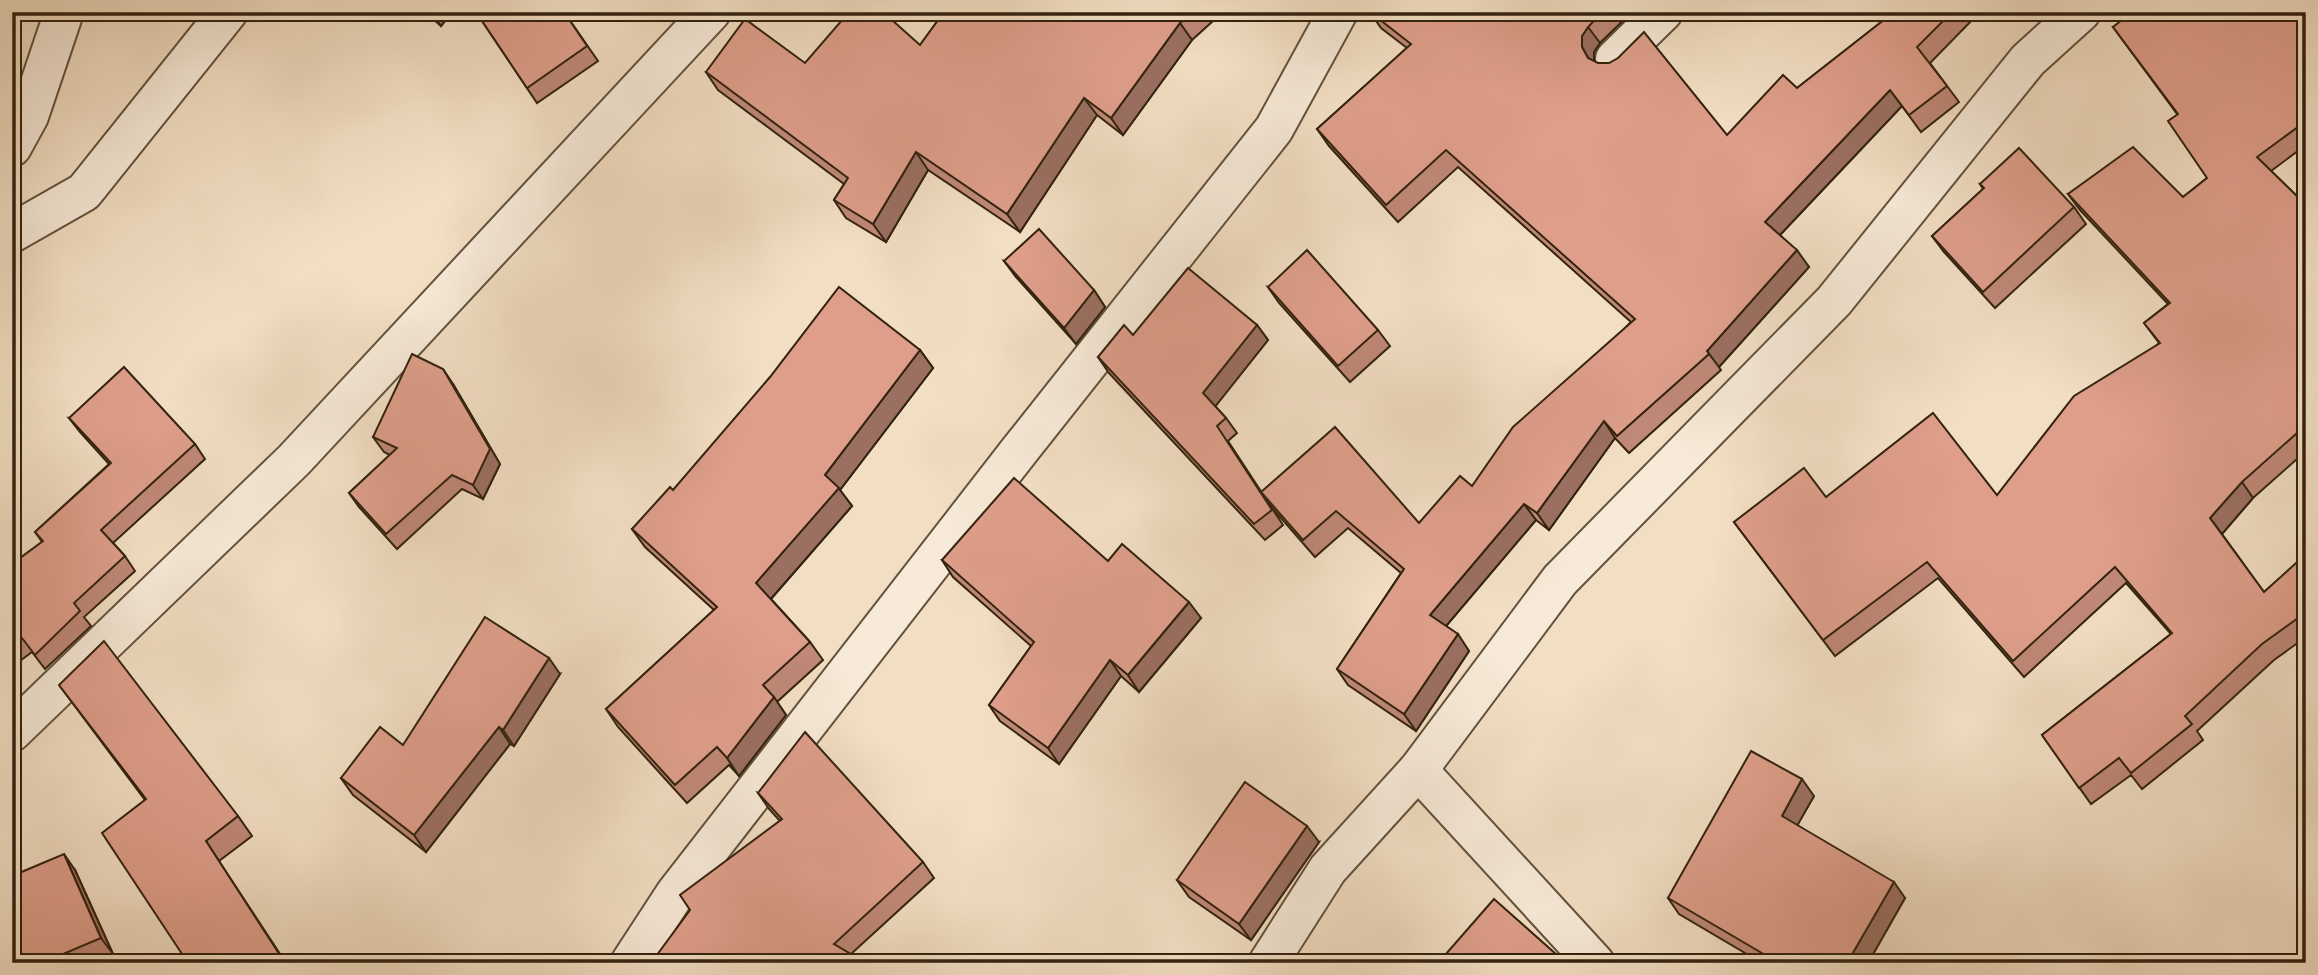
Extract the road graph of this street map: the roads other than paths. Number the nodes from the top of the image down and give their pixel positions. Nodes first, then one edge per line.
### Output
1 (64, 12) edge
2 (228, 12) edge
3 (711, 12) edge
4 (1338, 12) edge
5 (1663, 12) edge
6 (2081, 12) edge
7 (1615, 59) edge
8 (12, 147) edge
9 (12, 233) edge
10 (12, 732) edge
11 (1418, 770) junction
12 (630, 963) edge
13 (1268, 963) edge
14 (1595, 963) edge

1 - 8 street
2 - 9 street
3 - 10 street
4 - 12 street
5 - 7 street
6 - 11 street
11 - 13 street
11 - 14 street

